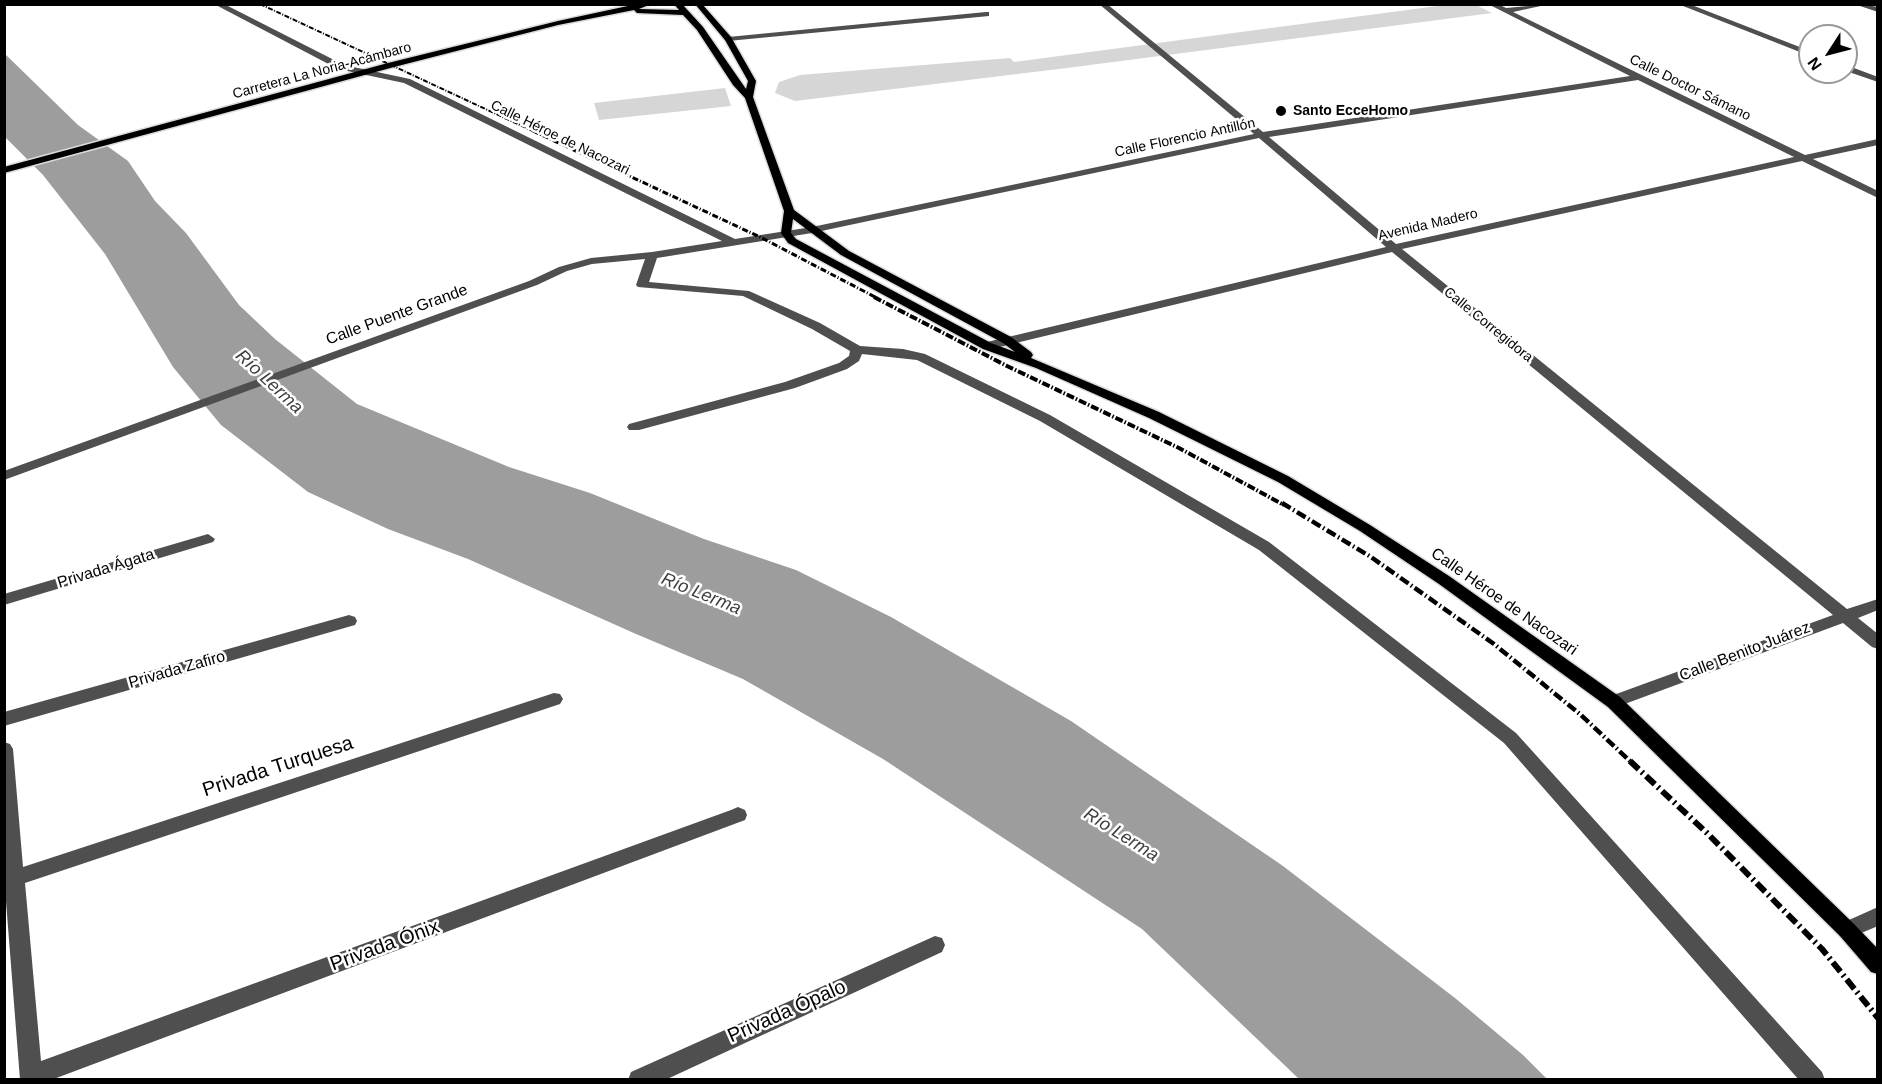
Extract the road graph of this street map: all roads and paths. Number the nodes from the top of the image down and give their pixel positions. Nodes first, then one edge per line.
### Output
1 (217, 4) edge
2 (648, 4) edge
3 (677, 4) edge
4 (698, 4) edge
5 (1102, 4) edge
6 (1491, 4) edge
7 (1547, 4) edge
8 (1681, 4) edge
9 (1863, 4) edge
10 (599, 6) edge
11 (1878, 10) edge
12 (1504, 11) junction
13 (619, 12) junction
14 (686, 13) junction
15 (986, 14) dead end
16 (558, 23) junction
17 (728, 39) junction
18 (1798, 49) edge
19 (370, 72) junction
20 (1858, 72) edge
21 (1638, 77) junction
22 (1878, 80) edge
23 (749, 97) junction
24 (1262, 135) junction
25 (1878, 142) edge
26 (1803, 158) junction
27 (4, 170) edge
28 (1878, 195) edge
29 (789, 211) junction
30 (812, 230) junction
31 (786, 234) junction
32 (734, 242) junction
33 (1394, 248) junction
34 (652, 255) junction
35 (1007, 340) junction
36 (987, 346) junction
37 (857, 351) junction
38 (1040, 364) junction
39 (634, 427) dead end
40 (4, 476) edge
41 (208, 539) dead end
42 (4, 600) edge
43 (1878, 604) edge
44 (1843, 615) junction
45 (349, 621) dead end
46 (1878, 643) edge
47 (554, 699) dead end
48 (1614, 702) junction
49 (4, 719) edge
50 (4, 749) edge
51 (738, 815) dead end
52 (15, 878) junction
53 (1878, 916) edge
54 (1847, 930) junction
55 (935, 945) dead end
56 (1878, 965) edge
57 (31, 1078) edge
58 (639, 1080) edge
59 (1814, 1080) edge

1 - 19 street, Calle Héroe de Nacozari
2 - 13 main road, Carretera La Noria-Acámbaro
3 - 14 main road
4 - 17 main road
5 - 24 street, Calle Corregidora
6 - 12 street, Calle Doctor Sámano
7 - 12 street
8 - 18 street
9 - 11 street
10 - 16 main road
12 - 21 street, Calle Doctor Sámano
13 - 14 main road
13 - 16 main road, Carretera La Noria-Acámbaro
14 - 23 main road
15 - 17 street
16 - 19 main road, Carretera La Noria-Acámbaro
17 - 23 main road
19 - 27 main road, Carretera La Noria-Acámbaro
19 - 32 street, Calle Héroe de Nacozari
20 - 22 street
21 - 24 street, Calle Florencio Antillón
21 - 26 street, Calle Doctor Sámano
23 - 29 main road
24 - 30 street, Calle Florencio Antillón
24 - 33 street, Calle Corregidora
25 - 26 street, Avenida Madero
26 - 28 street, Calle Doctor Sámano
26 - 33 street, Avenida Madero
29 - 30 main road, Calle Héroe de Nacozari
29 - 31 main road
30 - 31 street, Calle Puente Grande
30 - 35 main road, Calle Héroe de Nacozari
31 - 32 street, Calle Puente Grande
31 - 36 main road, Calle Héroe de Nacozari
32 - 34 street, Calle Puente Grande
33 - 35 street, Avenida Madero
33 - 44 street, Calle Corregidora
34 - 37 street
34 - 40 street, Calle Puente Grande
35 - 36 street, Avenida Madero
35 - 38 main road, Calle Héroe de Nacozari
36 - 38 main road, Calle Héroe de Nacozari
37 - 39 street
37 - 59 street
38 - 48 main road, Calle Héroe de Nacozari
41 - 42 street, Privada Ágata
43 - 44 street, Calle Benito Juárez
44 - 46 street, Calle Corregidora
44 - 48 street, Calle Benito Juárez
45 - 49 street, Privada Zafiro
47 - 52 street, Privada Turquesa
48 - 54 main road, Calle Héroe de Nacozari
50 - 52 street
51 - 57 street, Privada Ónix
52 - 57 street
53 - 54 street
54 - 56 main road, Calle Héroe de Nacozari
55 - 58 street, Privada Ópalo

